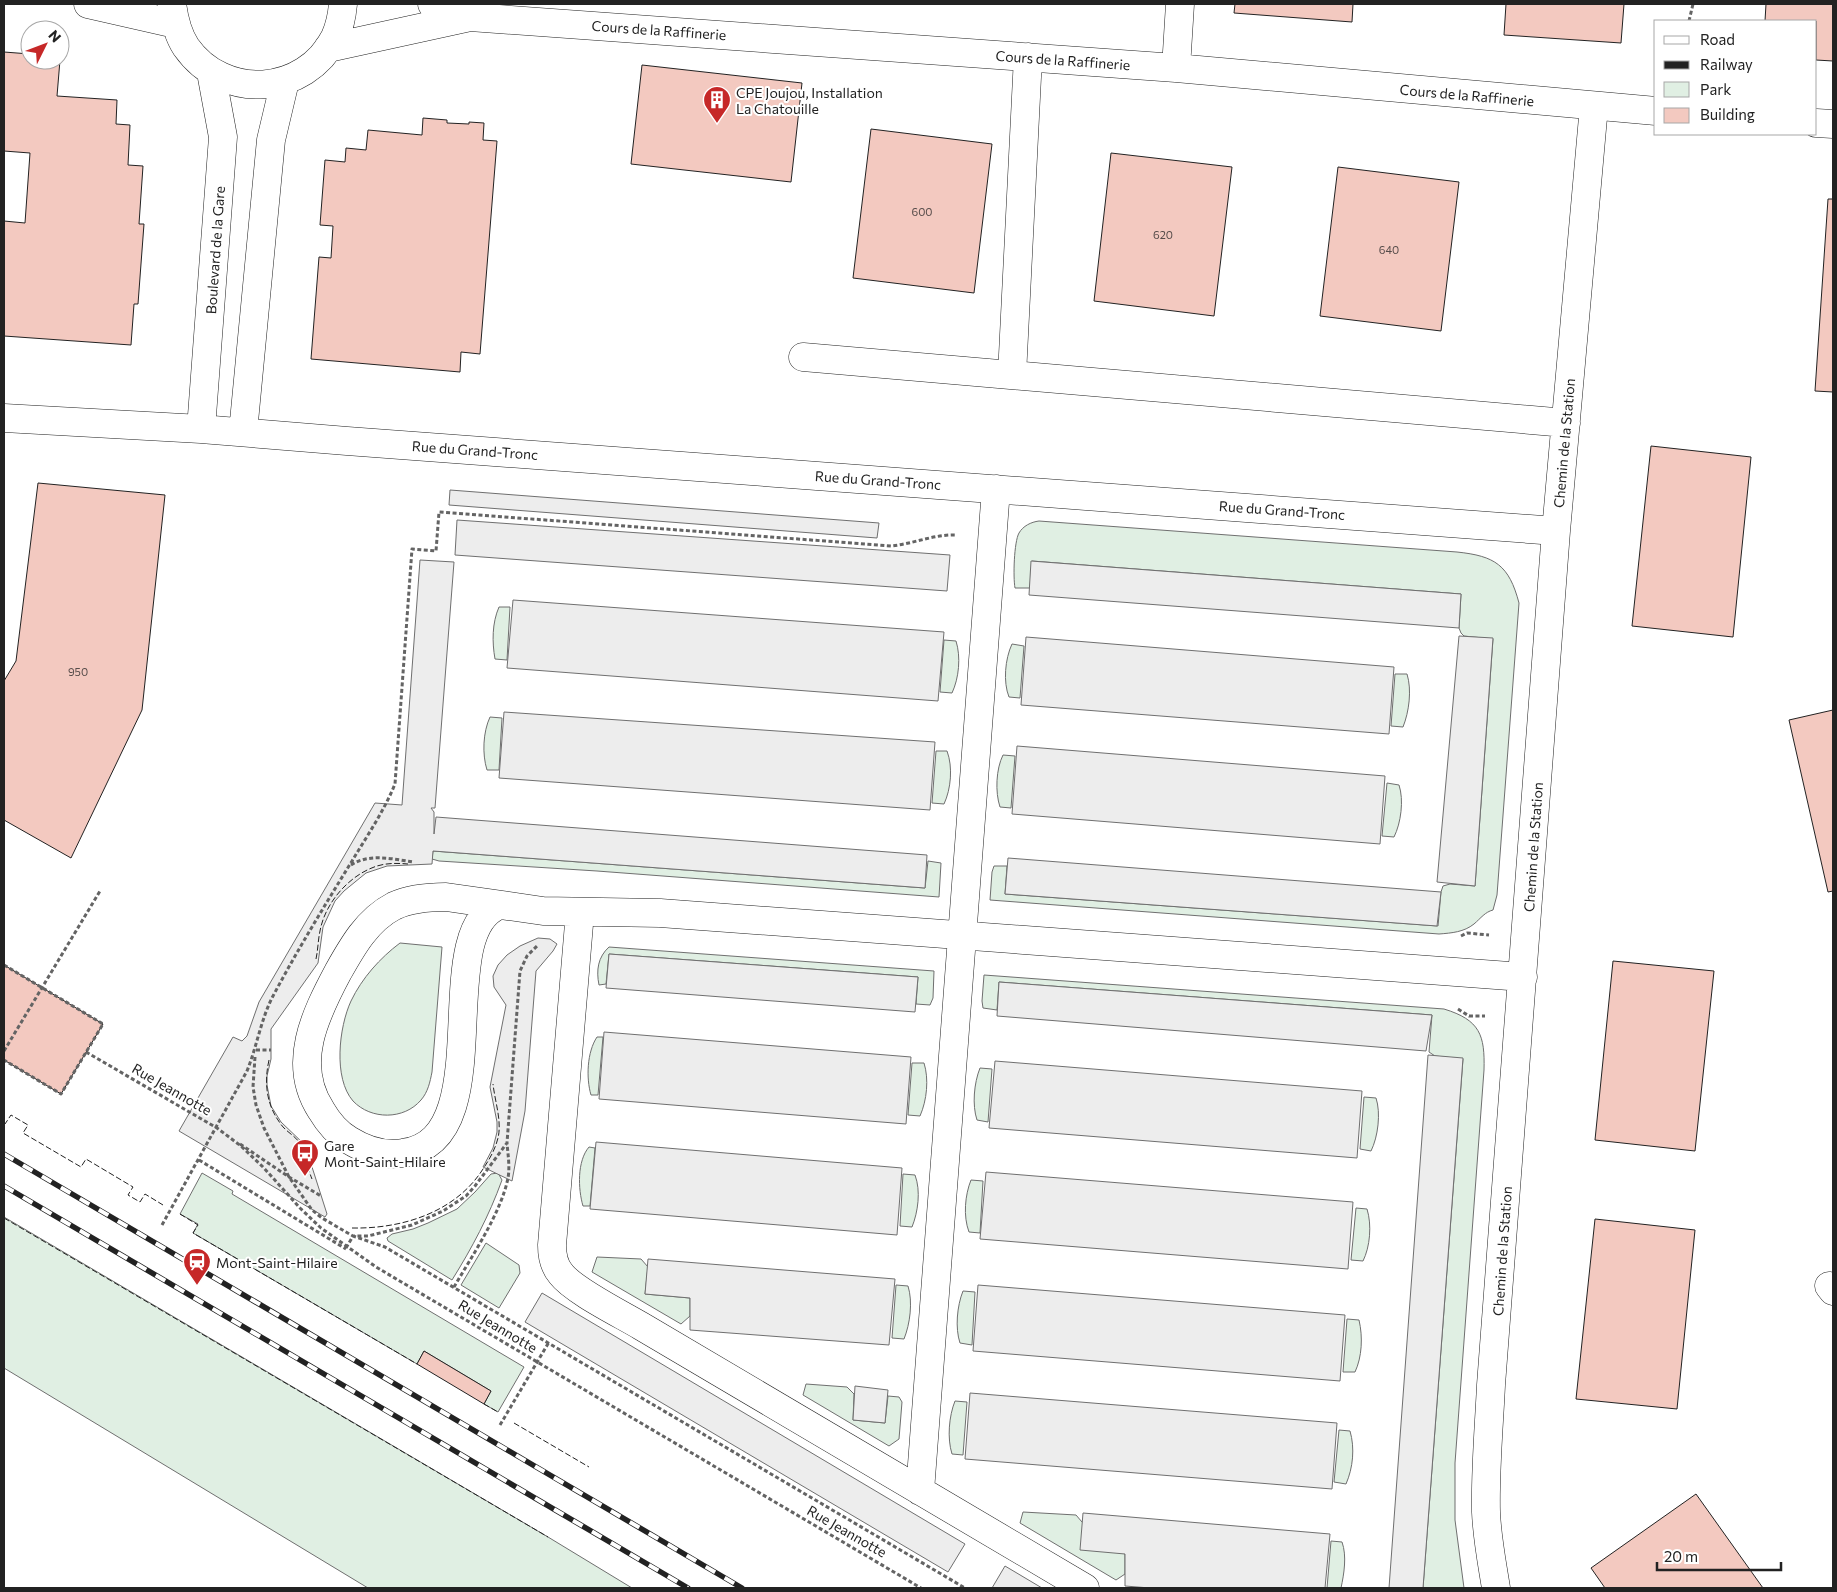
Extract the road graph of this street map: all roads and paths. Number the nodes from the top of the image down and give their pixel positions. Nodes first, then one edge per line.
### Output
1 (88, 4) edge
2 (343, 4) edge
3 (432, 4) edge
4 (1180, 4) edge
5 (1693, 4) edge
6 (174, 14) edge
7 (470, 16) junction
8 (1689, 20) edge
9 (328, 48) junction
10 (1028, 57) junction
11 (1176, 68) junction
12 (211, 72) junction
13 (285, 81) junction
14 (1594, 106) junction
15 (1654, 111) edge
16 (1817, 123) edge
17 (1833, 124) edge
18 (804, 357) dead end
19 (1012, 375) junction
20 (4, 418) edge
21 (1566, 424) junction
22 (201, 429) junction
23 (243, 432) junction
24 (996, 489) junction
25 (1556, 531) junction
26 (957, 536) dead end
27 (100, 891) dead end
28 (500, 905) junction
29 (580, 912) junction
30 (963, 936) junction
31 (4, 965) edge
32 (1523, 976) junction
33 (42, 988) junction
34 (256, 1049) junction
35 (271, 1050) dead end
36 (4, 1051) edge
37 (86, 1052) junction
38 (4, 1060) edge
39 (217, 1128) junction
40 (507, 1144) dead end
41 (199, 1160) junction
42 (321, 1196) dead end
43 (162, 1225) dead end
44 (346, 1248) junction
45 (454, 1286) junction
46 (549, 1342) junction
47 (537, 1363) junction
48 (500, 1425) dead end
49 (920, 1491) junction
50 (921, 1588) edge
51 (965, 1588) edge
52 (1085, 1588) edge
53 (1496, 1588) edge

1 - 6 street
2 - 9 street
3 - 7 street, Cours de la Raffinerie
4 - 11 street
5 - 8 path
6 - 12 street
7 - 9 street, Cours de la Raffinerie
7 - 10 street, Cours de la Raffinerie
9 - 13 street
10 - 11 street, Cours de la Raffinerie
10 - 19 street
11 - 14 street, Cours de la Raffinerie
12 - 13 street
12 - 22 street, Boulevard de la Gare
13 - 23 street
14 - 15 street, Cours de la Raffinerie
14 - 21 street, Chemin de la Station
16 - 17 street
18 - 19 street
19 - 21 street
20 - 22 street, Rue du Grand-Tronc
21 - 25 street, Chemin de la Station
22 - 23 street, Rue du Grand-Tronc
23 - 24 street, Rue du Grand-Tronc
24 - 25 street, Rue du Grand-Tronc
24 - 30 street
25 - 32 street, Chemin de la Station
26 - 34 path
27 - 33 path
28 - 28 street
28 - 29 street
29 - 30 street
29 - 49 street
30 - 32 street
30 - 49 street
31 - 33 path
32 - 53 street, Chemin de la Station
33 - 36 path
33 - 37 path
34 - 35 path
34 - 39 path
37 - 38 path
37 - 39 path, Rue Jeannotte
39 - 41 path
39 - 42 path
39 - 44 path, Rue Jeannotte
40 - 45 path
41 - 43 path
41 - 44 path
44 - 45 path
44 - 47 path, Rue Jeannotte
45 - 46 path
46 - 47 path
46 - 51 path
47 - 48 path
47 - 50 path, Rue Jeannotte
49 - 52 street

